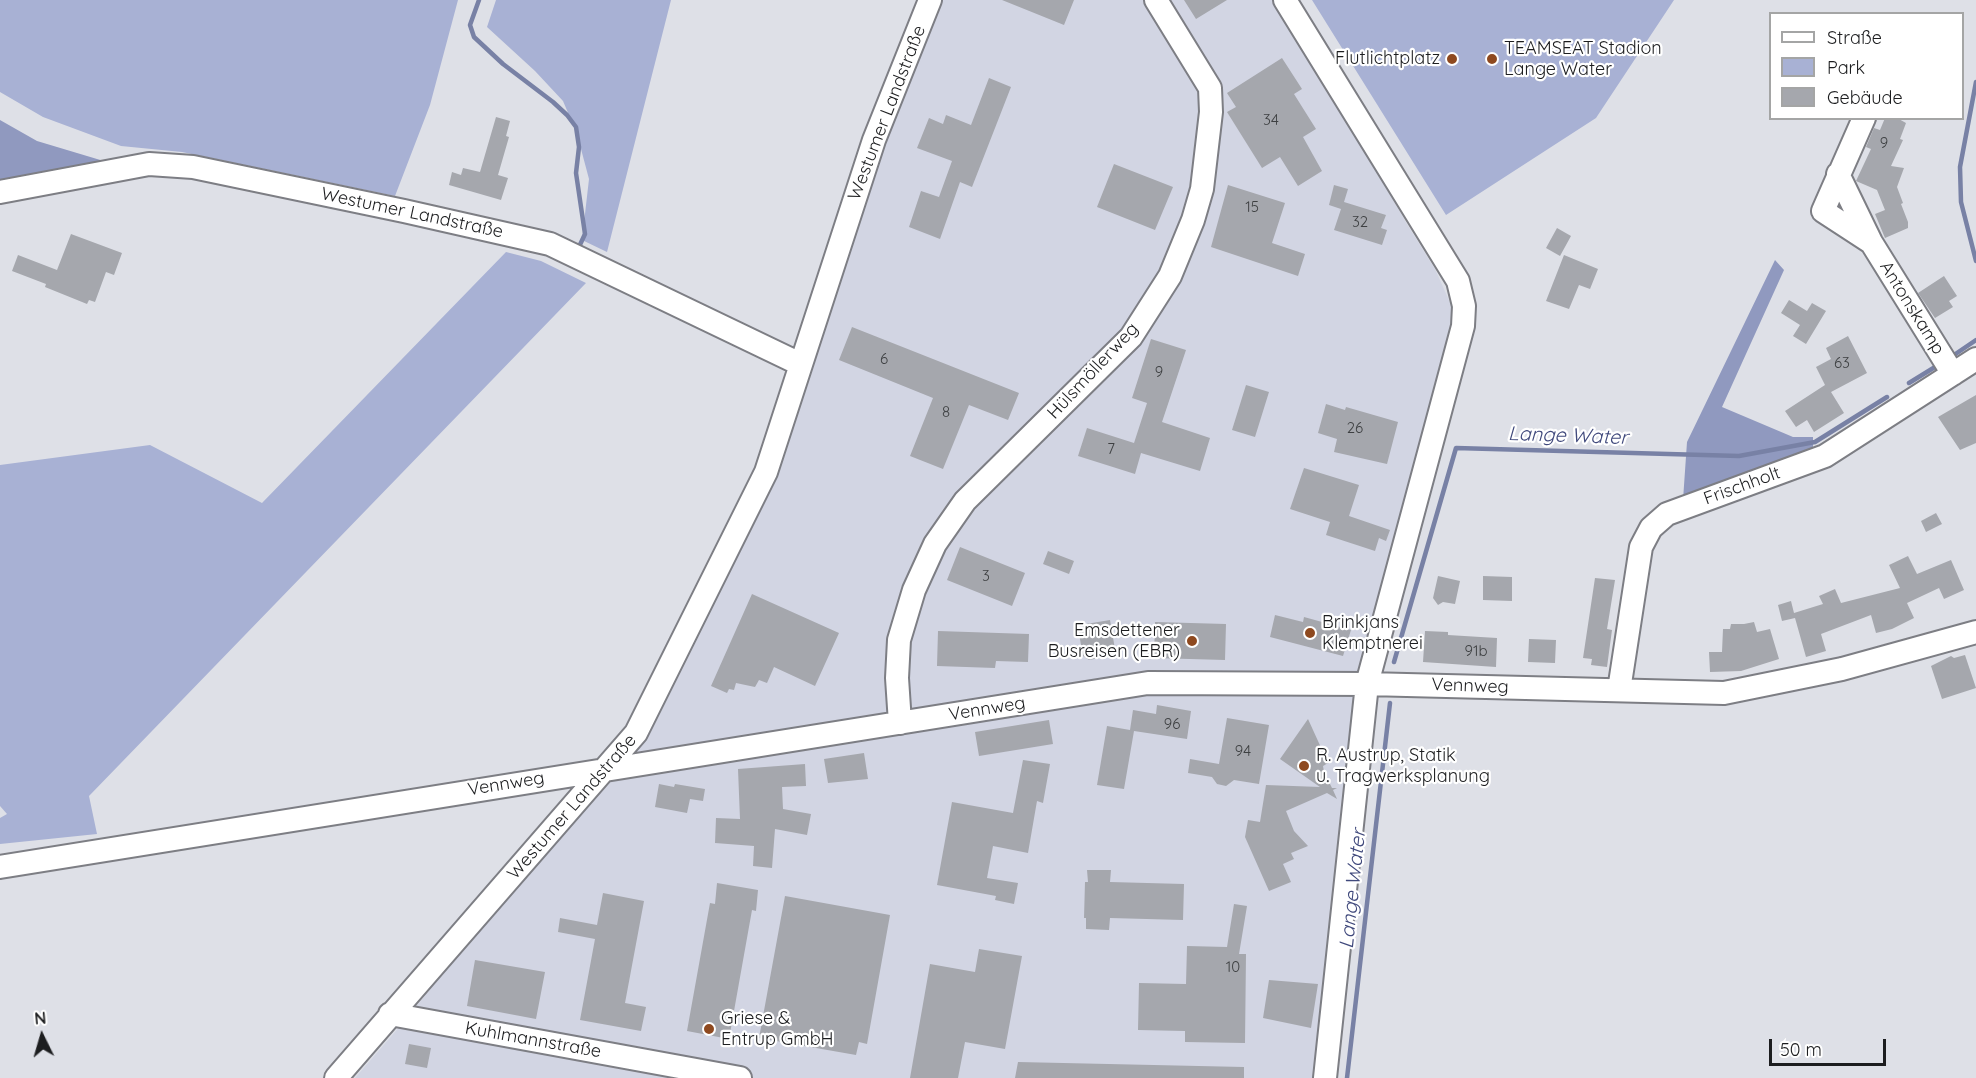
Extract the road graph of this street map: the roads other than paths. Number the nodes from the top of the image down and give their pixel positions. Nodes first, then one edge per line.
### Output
1 (930, 0) edge
2 (1156, 0) edge
3 (1285, 0) edge
4 (1863, 120) edge
5 (0, 192) edge
6 (1976, 359) edge
7 (800, 364) junction
8 (1953, 374) junction
9 (1976, 632) edge
10 (1367, 684) junction
11 (1619, 690) junction
12 (900, 723) junction
13 (608, 768) junction
14 (0, 867) edge
15 (390, 1014) junction
16 (674, 1072) edge
17 (336, 1078) edge
18 (740, 1078) edge
19 (1325, 1078) edge

1 - 7 street, Westumer Landstraße
2 - 12 street, Hülsmöllerweg
3 - 10 street
4 - 8 street, Antonskamp
5 - 7 street, Westumer Landstraße
6 - 8 street, Frischholt
7 - 13 street, Westumer Landstraße
8 - 11 street, Frischholt
9 - 11 street, Vennweg
10 - 11 street, Vennweg
10 - 12 street, Vennweg
10 - 19 street
12 - 13 street, Vennweg
13 - 14 street, Vennweg
13 - 15 street, Westumer Landstraße
15 - 16 street, Kuhlmannstraße
15 - 17 street, Westumer Landstraße
16 - 18 street, Kuhlmannstraße

